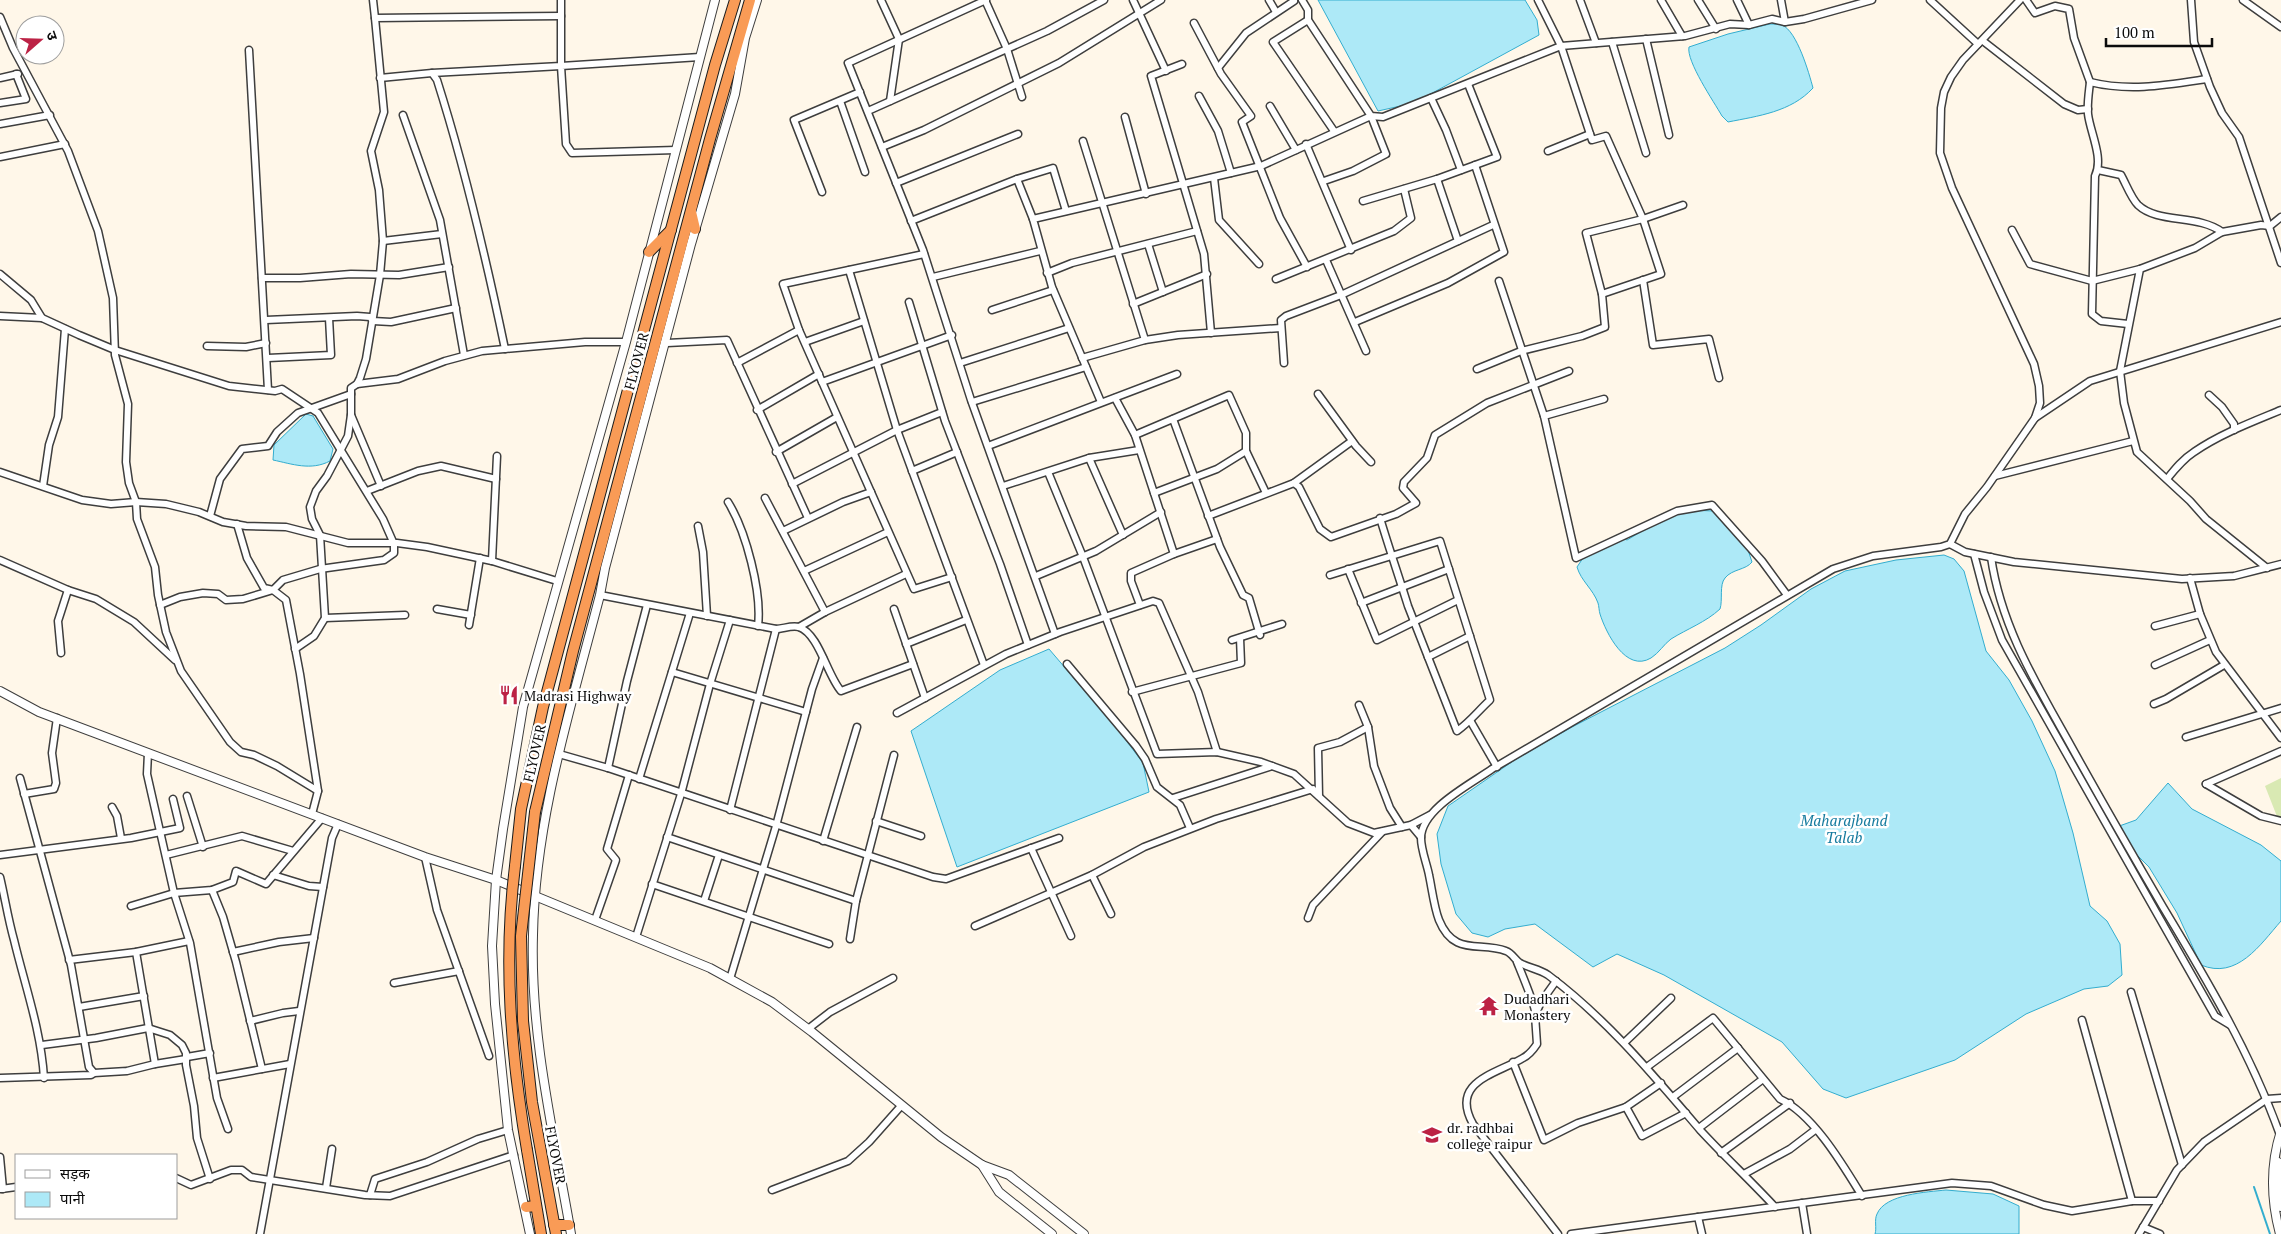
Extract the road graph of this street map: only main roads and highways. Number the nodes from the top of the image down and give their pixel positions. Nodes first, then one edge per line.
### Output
1 (735, 0) edge
2 (750, 0) edge
3 (691, 211) junction
4 (671, 229) junction
5 (695, 229) road end
6 (649, 252) road end
7 (570, 1229) edge
8 (555, 1230) edge
9 (541, 1234) edge

1 - 4 highway, FLYOVER
2 - 3 highway, FLYOVER
3 - 5 highway
3 - 8 highway, FLYOVER, bridge
4 - 6 highway
4 - 9 highway, FLYOVER, bridge
7 - 8 highway

